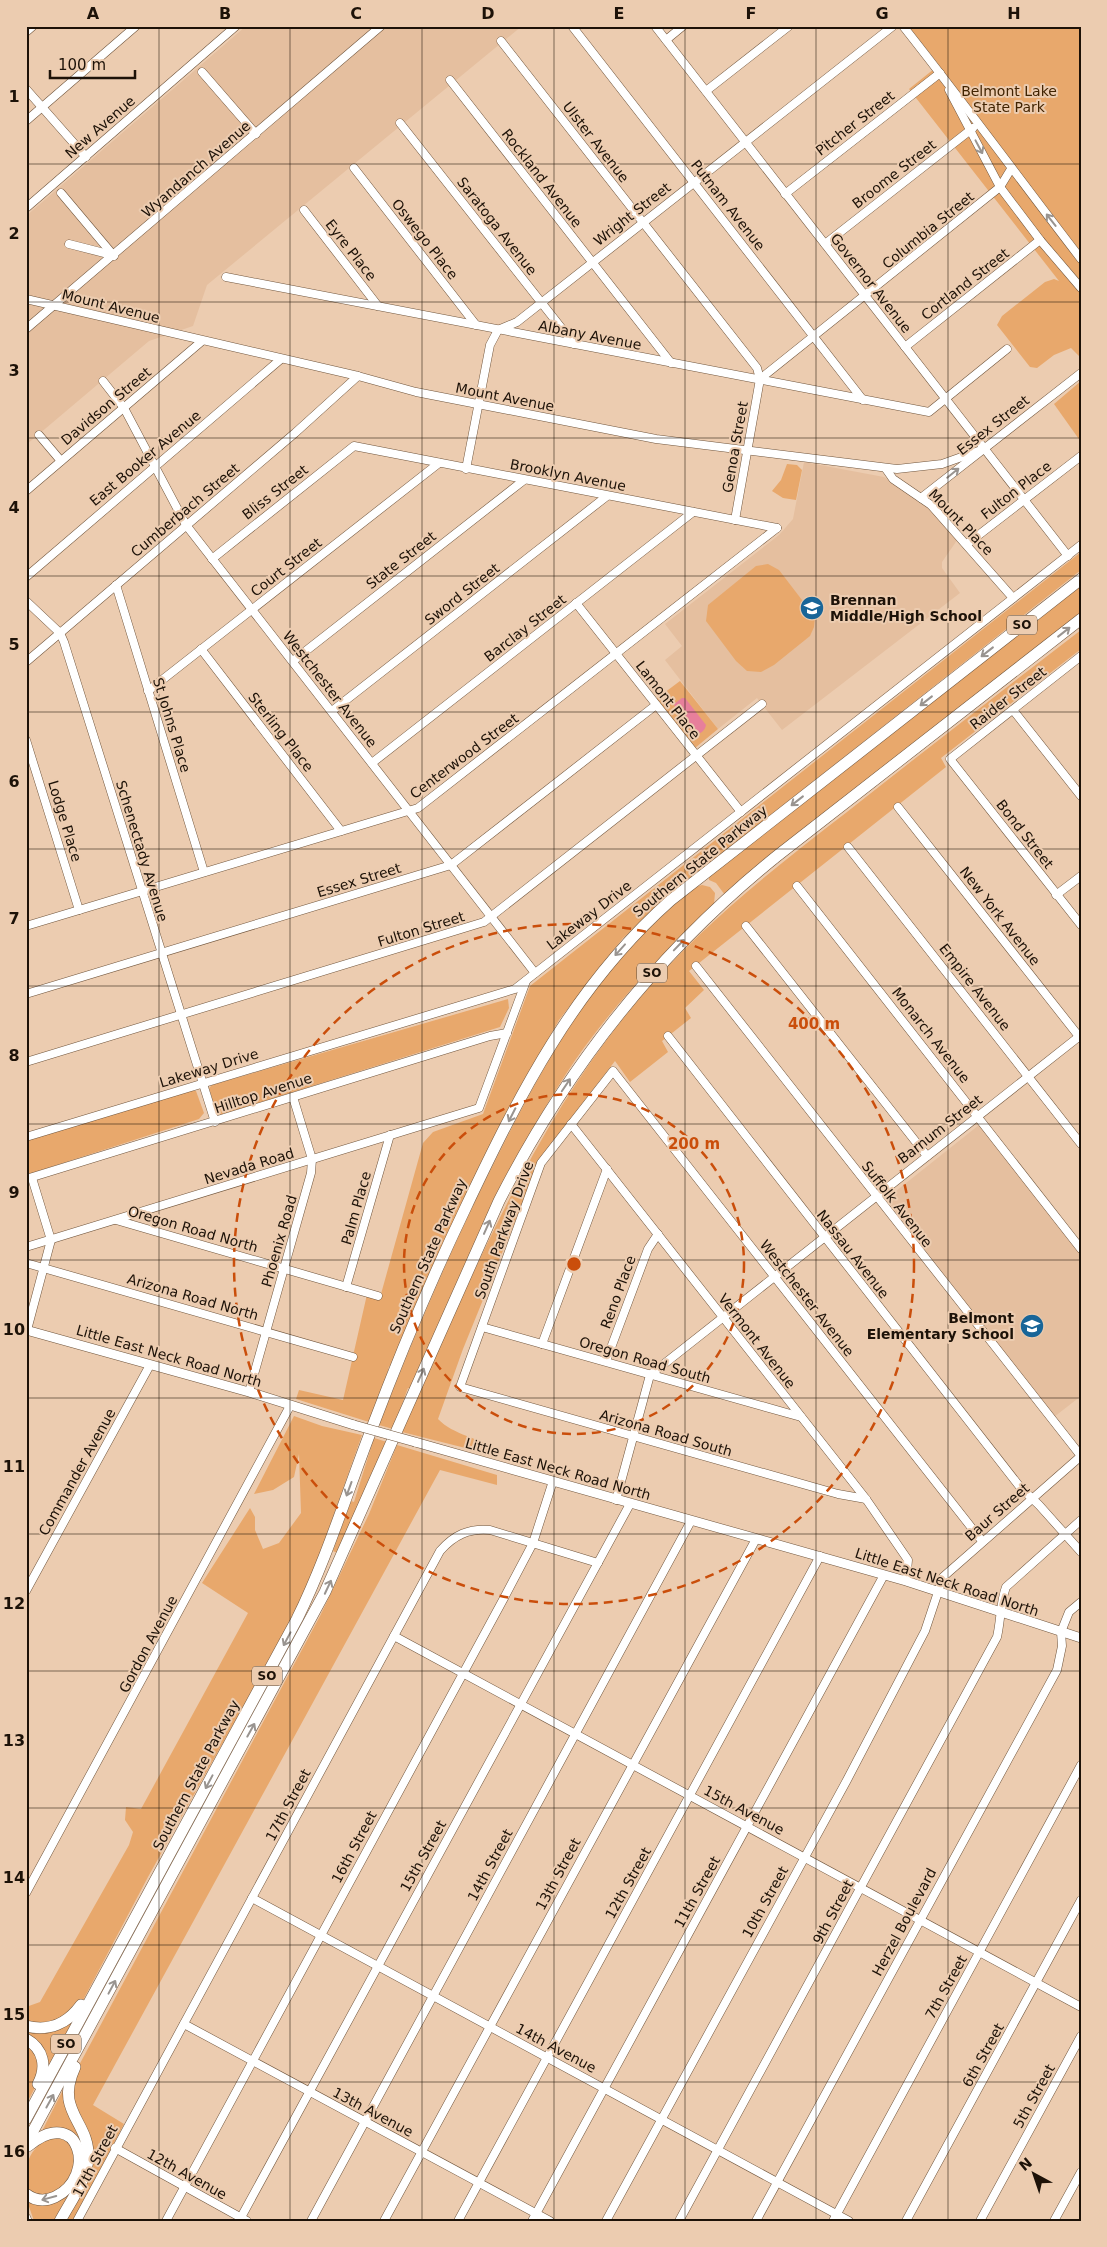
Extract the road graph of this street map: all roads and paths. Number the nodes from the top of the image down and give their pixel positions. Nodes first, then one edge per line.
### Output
1 (33, 26) edge
2 (136, 26) edge
3 (236, 26) edge
4 (381, 26) edge
5 (572, 26) edge
6 (655, 26) edge
7 (683, 26) edge
8 (789, 26) edge
9 (893, 26) edge
10 (902, 26) edge
11 (26, 32) edge
12 (666, 40) junction
13 (501, 42) dead end
14 (202, 72) dead end
15 (940, 73) junction
16 (450, 80) dead end
17 (26, 89) edge
18 (706, 92) junction
19 (42, 107) junction
20 (26, 121) edge
21 (400, 123) dead end
22 (979, 123) junction
23 (970, 130) junction
24 (256, 134) junction
25 (745, 142) junction
26 (86, 156) junction
27 (354, 168) dead end
28 (1011, 169) junction
29 (694, 182) junction
30 (1000, 187) junction
31 (60, 193) dead end
32 (785, 194) junction
33 (26, 208) edge
34 (304, 210) dead end
35 (643, 222) junction
36 (1040, 240) junction
37 (69, 244) dead end
38 (825, 244) junction
39 (114, 256) junction
40 (1081, 259) edge
41 (592, 262) junction
42 (226, 277) dead end
43 (1081, 288) edge
44 (865, 296) junction
45 (26, 299) edge
46 (540, 302) junction
47 (54, 306) junction
48 (378, 306) junction
49 (476, 325) junction
50 (26, 329) edge
51 (498, 330) junction
52 (814, 336) junction
53 (202, 341) junction
54 (574, 344) junction
55 (905, 347) junction
56 (1007, 349) dead end
57 (280, 359) junction
58 (671, 363) junction
59 (1081, 373) edge
60 (358, 376) junction
61 (760, 379) junction
62 (103, 381) dead end
63 (945, 398) junction
64 (863, 400) junction
65 (479, 405) junction
66 (124, 408) junction
67 (39, 435) dead end
68 (354, 446) joint
69 (984, 448) junction
70 (748, 450) junction
71 (1081, 456) edge
72 (61, 461) junction
73 (439, 464) junction
74 (155, 467) junction
75 (466, 469) junction
76 (886, 469) junction
77 (524, 480) junction
78 (26, 491) edge
79 (607, 496) junction
80 (921, 498) junction
81 (1024, 500) junction
82 (693, 512) junction
83 (734, 520) junction
84 (186, 525) junction
85 (777, 528) joint
86 (967, 544) junction
87 (1081, 545) edge
88 (1068, 556) junction
89 (212, 559) junction
90 (26, 577) edge
91 (1081, 579) edge
92 (116, 586) junction
93 (1014, 598) junction
94 (26, 601) edge
95 (576, 603) junction
96 (252, 609) junction
97 (1081, 619) edge
98 (60, 633) junction
99 (201, 649) junction
100 (616, 654) junction
101 (293, 661) junction
102 (1079, 661) edge
103 (26, 662) edge
104 (148, 690) junction
105 (762, 704) dead end
106 (656, 705) junction
107 (1013, 710) junction
108 (332, 711) junction
109 (26, 740) edge
110 (695, 756) junction
111 (950, 759) joint
112 (372, 763) junction
113 (1081, 796) edge
114 (898, 807) dead end
115 (410, 811) junction
116 (741, 812) junction
117 (341, 831) junction
118 (848, 847) dead end
119 (451, 865) junction
120 (204, 872) junction
121 (1081, 876) edge
122 (797, 886) dead end
123 (141, 892) junction
124 (1056, 895) junction
125 (79, 910) junction
126 (492, 918) junction
127 (1081, 925) edge
128 (26, 926) edge
129 (746, 926) dead end
130 (161, 954) junction
131 (696, 966) dead end
132 (535, 972) junction
133 (526, 981) junction
134 (26, 994) edge
135 (181, 1015) junction
136 (507, 1033) junction
137 (668, 1036) dead end
138 (1080, 1037) edge
139 (26, 1062) edge
140 (613, 1071) joint
141 (1028, 1076) junction
142 (202, 1083) junction
143 (293, 1097) junction
144 (977, 1116) junction
145 (215, 1122) junction
146 (571, 1124) junction
147 (390, 1136) junction
148 (26, 1137) edge
149 (1081, 1144) edge
150 (926, 1156) junction
151 (312, 1159) junction
152 (608, 1169) junction
153 (29, 1178) edge
154 (875, 1197) junction
155 (116, 1220) junction
156 (658, 1234) junction
157 (824, 1237) junction
158 (51, 1240) junction
159 (26, 1247) edge
160 (1081, 1249) edge
161 (26, 1263) edge
162 (44, 1268) junction
163 (284, 1269) junction
164 (773, 1276) junction
165 (346, 1287) junction
166 (378, 1296) dead end
167 (722, 1317) junction
168 (482, 1327) junction
169 (26, 1330) edge
170 (266, 1331) junction
171 (542, 1344) junction
172 (353, 1357) dead end
173 (606, 1361) junction
174 (150, 1365) junction
175 (650, 1375) junction
176 (460, 1388) joint
177 (249, 1392) junction
178 (290, 1406) junction
179 (801, 1417) junction
180 (634, 1437) junction
181 (1081, 1456) edge
182 (553, 1481) junction
183 (1031, 1498) junction
184 (866, 1499) junction
185 (616, 1500) junction
186 (630, 1504) junction
187 (1081, 1520) edge
188 (691, 1521) junction
189 (1065, 1534) junction
190 (756, 1539) junction
191 (982, 1541) junction
192 (534, 1543) junction
193 (1081, 1552) edge
194 (820, 1556) junction
195 (598, 1563) junction
196 (884, 1575) junction
197 (906, 1581) junction
198 (26, 1591) edge
199 (938, 1592) junction
200 (1081, 1602) edge
201 (1002, 1612) junction
202 (1061, 1632) junction
203 (394, 1636) junction
204 (1081, 1638) edge
205 (463, 1673) junction
206 (521, 1704) junction
207 (575, 1734) junction
208 (632, 1764) junction
209 (1081, 1765) edge
210 (690, 1795) junction
211 (747, 1826) junction
212 (805, 1857) junction
213 (860, 1887) junction
214 (26, 1893) edge
215 (252, 1898) junction
216 (1081, 1900) edge
217 (920, 1920) junction
218 (321, 1936) junction
219 (979, 1952) junction
220 (377, 1966) junction
221 (104, 1974) junction
222 (1036, 1983) junction
223 (433, 1996) junction
224 (1081, 2007) edge
225 (184, 2024) junction
226 (26, 2026) edge
227 (490, 2027) junction
228 (88, 2030) junction
229 (1081, 2036) edge
230 (26, 2039) edge
231 (547, 2057) junction
232 (252, 2061) junction
233 (604, 2088) junction
234 (309, 2092) junction
235 (27, 2117) edge
236 (662, 2119) junction
237 (364, 2121) junction
238 (26, 2144) edge
239 (26, 2148) edge
240 (115, 2148) junction
241 (718, 2150) junction
242 (422, 2152) junction
243 (1081, 2172) edge
244 (479, 2182) junction
245 (777, 2182) junction
246 (184, 2186) junction
247 (26, 2194) edge
248 (536, 2213) junction
249 (835, 2218) edge
250 (242, 2220) edge
251 (60, 2221) edge
252 (77, 2221) edge
253 (166, 2221) edge
254 (311, 2221) edge
255 (384, 2221) edge
256 (458, 2221) edge
257 (532, 2221) edge
258 (550, 2221) edge
259 (606, 2221) edge
260 (679, 2221) edge
261 (756, 2221) edge
262 (849, 2221) edge
263 (906, 2221) edge
264 (980, 2221) edge
265 (1054, 2221) edge

1 - 11 street
2 - 19 street
3 - 26 street, New Avenue
4 - 24 street, Wyandanch Avenue
5 - 29 street, Putnam Avenue
6 - 12 street, Governor Avenue
7 - 12 street
8 - 18 street
9 - 25 street, Wright Street
10 - 15 street
12 - 18 street, Governor Avenue
13 - 35 street, Ulster Avenue
14 - 24 street
15 - 22 street
15 - 23 street
15 - 32 street, Pitcher Street
16 - 41 street, Rockland Avenue
17 - 19 street
18 - 25 street, Governor Avenue
19 - 20 street
19 - 26 street
21 - 46 street, Saratoga Avenue
22 - 23 street, Broome Street
22 - 28 street
23 -> 30 street
23 - 38 street, Broome Street
24 - 39 street, Wyandanch Avenue
25 - 29 street, Wright Street
25 - 32 street, Governor Avenue
26 - 33 street, New Avenue
27 - 49 street, Oswego Place
28 - 30 street, Columbia Street
40 -> 28 street
29 - 35 street, Wright Street
29 - 52 street, Putnam Avenue
30 - 36 street
30 - 44 street, Columbia Street
31 - 39 street
32 - 38 street, Governor Avenue
34 - 48 street, Eyre Place
35 - 41 street, Wright Street
35 - 61 street, Ulster Avenue
36 - 43 street
36 - 55 street, Cortland Street
37 - 39 street
38 - 44 street, Governor Avenue
39 - 47 street, Wyandanch Avenue
41 - 46 street, Wright Street
41 - 58 street, Rockland Avenue
42 - 48 street, Albany Avenue
44 - 52 street, Columbia Street
44 - 55 street, Governor Avenue
45 - 47 street, Mount Avenue
46 - 51 street, Wright Street
46 - 54 street, Saratoga Avenue
47 - 50 street, Wyandanch Avenue
47 - 53 street, Mount Avenue
48 - 49 street, Albany Avenue
49 - 51 street, Albany Avenue
51 - 54 street, Albany Avenue
51 - 65 street
52 - 61 street, Columbia Street
52 - 64 street, Putnam Avenue
53 - 57 street, Mount Avenue
53 - 66 street, Davidson Street
54 - 58 street, Albany Avenue
55 - 63 street, Governor Avenue
56 - 63 street
57 - 60 street, Mount Avenue
57 - 74 street, East Booker Avenue
58 - 61 street, Albany Avenue
59 - 69 street, Essex Street
60 - 65 street, Mount Avenue
60 - 84 street, Cumberbach Street
61 - 64 street, Albany Avenue
61 - 70 street, Genoa Street
62 - 66 street, Westchester Avenue
63 - 64 street, Albany Avenue
63 - 69 street, Governor Avenue
65 - 70 street, Mount Avenue
65 - 75 street
66 - 72 street, Davidson Street
66 - 74 street, Westchester Avenue
67 - 72 street
68 - 73 street, Brooklyn Avenue
68 - 89 street, Bliss Street
69 - 76 street, Mount Avenue
80 -> 69 street, Essex Street
69 - 81 street, Governor Avenue
70 - 76 street, Mount Avenue
70 - 83 street, Genoa Street
71 - 81 street, Fulton Place
72 - 78 street, Davidson Street
73 - 75 street, Brooklyn Avenue
73 - 96 street, Court Street
74 - 84 street, Westchester Avenue
74 - 90 street, East Booker Avenue
75 - 77 street, Brooklyn Avenue
76 - 80 street, Mount Place
77 - 79 street, Brooklyn Avenue
77 - 101 street, State Street
79 - 82 street, Brooklyn Avenue
79 - 108 street, Sword Street
80 - 86 street, Mount Place
81 - 86 street, Fulton Place
81 - 88 street, Governor Avenue
82 - 83 street, Brooklyn Avenue
82 - 95 street, Barclay Street
83 - 85 street, Brooklyn Avenue
84 - 89 street, Westchester Avenue
84 - 92 street, Cumberbach Street
85 - 100 street, Centerwood Street
86 - 93 street, Mount Place
87 - 88 street, Lakeway Drive
88 - 93 street, Lakeway Drive
89 - 96 street, Westchester Avenue
91 -> 221 highway, Southern State Parkway / SO
92 - 98 street, Cumberbach Street
92 - 104 street, St Johns Place
93 - 116 street, Lakeway Drive
94 - 98 street, Schenectady Avenue
95 - 100 street, Lamont Place
95 - 112 street, Barclay Street
96 - 99 street, Court Street
96 - 101 street, Westchester Avenue
228 -> 97 highway, Southern State Parkway / SO
98 - 103 street, Cumberbach Street
98 - 123 street, Schenectady Avenue
99 - 104 street, Court Street
99 - 117 street, Sterling Place
100 - 106 street, Lamont Place
100 - 115 street, Centerwood Street
101 - 108 street, Westchester Avenue
102 - 107 street, Raider Street
104 - 120 street, St Johns Place
105 - 110 street, Fulton Street
106 - 110 street, Lamont Place
106 - 119 street, Essex Street
107 - 111 street, Raider Street
107 - 113 street
108 - 112 street, Westchester Avenue
109 - 125 street, Lodge Place
110 - 116 street, Lamont Place
110 - 126 street, Fulton Street
111 - 124 street, Bond Street
112 - 115 street, Westchester Avenue
114 - 138 street, New York Avenue
115 - 117 street, Centerwood Street
115 - 119 street, Westchester Avenue
116 - 132 street, Lakeway Drive
117 - 120 street, Centerwood Street
118 - 141 street, Empire Avenue
119 - 126 street, Westchester Avenue
119 - 130 street, Essex Street
120 - 123 street, Centerwood Street
121 - 124 street
122 - 144 street, Monarch Avenue
123 - 125 street, Centerwood Street
123 - 130 street, Schenectady Avenue
124 - 127 street, Bond Street
125 - 128 street, Centerwood Street
126 - 132 street, Westchester Avenue
126 - 135 street, Fulton Street
129 - 150 street
130 - 134 street, Essex Street
130 - 135 street, Schenectady Avenue
131 - 154 street, Suffolk Avenue
132 - 133 street, Lakeway Drive
133 - 136 street
133 - 142 street, Lakeway Drive
135 - 139 street, Fulton Street
135 - 142 street, Schenectady Avenue
136 - 143 street, Hilltop Avenue
136 - 147 street, Nevada Road
137 - 157 street, Nassau Avenue
138 - 141 street, Barnum Street
140 - 146 street, South Parkway Drive
140 - 164 street, Westchester Avenue
141 - 144 street, Barnum Street
141 - 149 street, Empire Avenue
142 - 145 street, Schenectady Avenue
142 - 148 street, Lakeway Drive
143 - 145 street, Hilltop Avenue
143 - 151 street, Phoenix Road
144 - 150 street, Barnum Street
144 - 160 street, Monarch Avenue
145 - 153 street, Hilltop Avenue
146 - 152 street, Vermont Avenue
146 - 168 street, South Parkway Drive
147 - 151 street, Nevada Road
147 - 165 street, Palm Place
150 - 154 street, Barnum Street
151 - 155 street, Nevada Road
151 - 163 street, Phoenix Road
152 - 156 street, Vermont Avenue
152 - 171 street
153 - 158 street
154 - 157 street, Barnum Street
154 - 181 street, Suffolk Avenue
155 - 158 street, Nevada Road
155 - 163 street, Oregon Road North
156 - 167 street, Vermont Avenue
156 - 173 street, Reno Place
157 - 164 street, Barnum Street
157 - 183 street, Nassau Avenue
158 - 159 street, Nevada Road
158 - 162 street
161 - 162 street, Arizona Road North
162 - 169 street
162 - 170 street, Arizona Road North
163 - 165 street, Oregon Road North
163 - 170 street, Phoenix Road
164 - 167 street, Barnum Street
164 - 191 street, Westchester Avenue
165 - 166 street, Oregon Road North
167 - 175 street, Barnum Street
167 - 179 street, Vermont Avenue
168 - 171 street, Oregon Road South
168 - 176 street, South Parkway Drive
169 - 174 main road, Little East Neck Road North
170 - 172 street, Arizona Road North
170 - 177 street, Phoenix Road
171 - 173 street, Oregon Road South
173 - 175 street, Oregon Road South
174 - 177 main road, Little East Neck Road North
174 - 198 street, Commander Avenue
175 - 179 street, Oregon Road South
175 - 180 street
176 - 180 street, Arizona Road South
177 - 178 main road, Little East Neck Road North
178 - 182 main road, Little East Neck Road North, bridge
178 - 214 street, Gordon Avenue
179 - 184 street, Vermont Avenue
180 - 184 street, Arizona Road South
180 - 185 street
181 - 183 street, Baur Street
182 - 185 main road, Little East Neck Road North
182 - 192 street, 16th Street
183 - 189 street, Nassau Avenue
183 - 191 street, Baur Street
184 - 197 street, Vermont Avenue
185 - 186 main road, Little East Neck Road North
186 - 188 main road, Little East Neck Road North
186 - 195 street, 15th Street
187 - 189 street, 9th Street
188 - 190 main road, Little East Neck Road North
188 - 207 street, 14th Street
189 - 193 street, Nassau Avenue
189 - 201 street, 9th Street
190 - 194 main road, Little East Neck Road North
190 - 208 street, 13th Street
191 - 199 street, Baur Street
192 - 195 street, 17th Street
192 - 203 street, 17th Street
192 - 205 street, 16th Street
194 - 196 main road, Little East Neck Road North
194 - 210 street, 12th Street
195 - 206 street, 15th Street
196 - 197 main road, Little East Neck Road North
196 - 211 street, 11th Street
197 - 199 main road, Little East Neck Road North
199 - 201 main road, Little East Neck Road North
199 - 212 street, 10th Street
200 - 202 street
201 - 202 main road, Little East Neck Road North
201 - 213 street, 9th Street
202 - 204 main road, Little East Neck Road North
202 - 217 street, Herzel Boulevard
203 - 205 street, 15th Avenue
203 - 215 street, 17th Street
205 - 206 street, 15th Avenue
205 - 218 street, 16th Street
206 - 207 street, 15th Avenue
206 - 220 street, 15th Street
207 - 208 street, 15th Avenue
207 - 223 street, 14th Street
208 - 210 street, 15th Avenue
208 - 227 street, 13th Street
209 - 219 street, 7th Street
210 - 211 street, 15th Avenue
210 - 231 street, 12th Street
211 - 212 street, 15th Avenue
211 - 233 street, 11th Street
212 - 213 street, 15th Avenue
212 - 236 street, 10th Street
213 - 217 street, 15th Avenue
213 - 241 street, 9th Street
215 - 218 street, 14th Avenue
215 - 225 street, 17th Street
216 - 222 street, 6th Street
217 - 219 street, 15th Avenue
217 - 245 street, Herzel Boulevard
218 - 220 street, 14th Avenue
218 - 232 street, 16th Street
219 - 222 street, 15th Avenue
219 - 249 street, 7th Street
220 - 223 street, 14th Avenue
220 - 234 street, 15th Street
221 - 226 highway
221 - 235 highway, Southern State Parkway / SO
222 - 224 street, 15th Avenue
222 - 263 street, 6th Street
223 - 227 street, 14th Avenue
223 - 237 street, 14th Street
225 - 232 street, 13th Avenue
225 - 240 street, 17th Street
227 - 231 street, 14th Avenue
227 - 242 street, 13th Street
238 -> 228 highway, Southern State Parkway / SO
228 - 251 highway
229 - 264 street, 5th Street
230 - 235 highway
231 - 233 street, 14th Avenue
231 - 244 street, 12th Street
232 - 234 street, 13th Avenue
232 - 246 street, 16th Street
233 - 236 street, 14th Avenue
233 - 248 street, 11th Street
234 - 237 street, 13th Avenue
234 - 250 street, 15th Street
236 - 241 street, 14th Avenue
236 - 259 street, 10th Street
237 - 242 street, 13th Avenue
237 - 254 street, 14th Street
239 -> 247 highway
240 - 246 street, 12th Avenue
240 - 252 street, 17th Street
241 - 245 street, 14th Avenue
241 - 260 street, 9th Street
242 - 244 street, 13th Avenue
242 - 255 street, 13th Street
243 - 265 street
244 - 248 street, 13th Avenue
244 - 256 street, 12th Street
245 - 249 street, 14th Avenue
245 - 261 street, Herzel Boulevard
246 - 250 street, 12th Avenue
246 - 253 street, 16th Street
248 - 257 street, 11th Street
248 - 258 street, 13th Avenue
249 - 262 street, 14th Avenue

